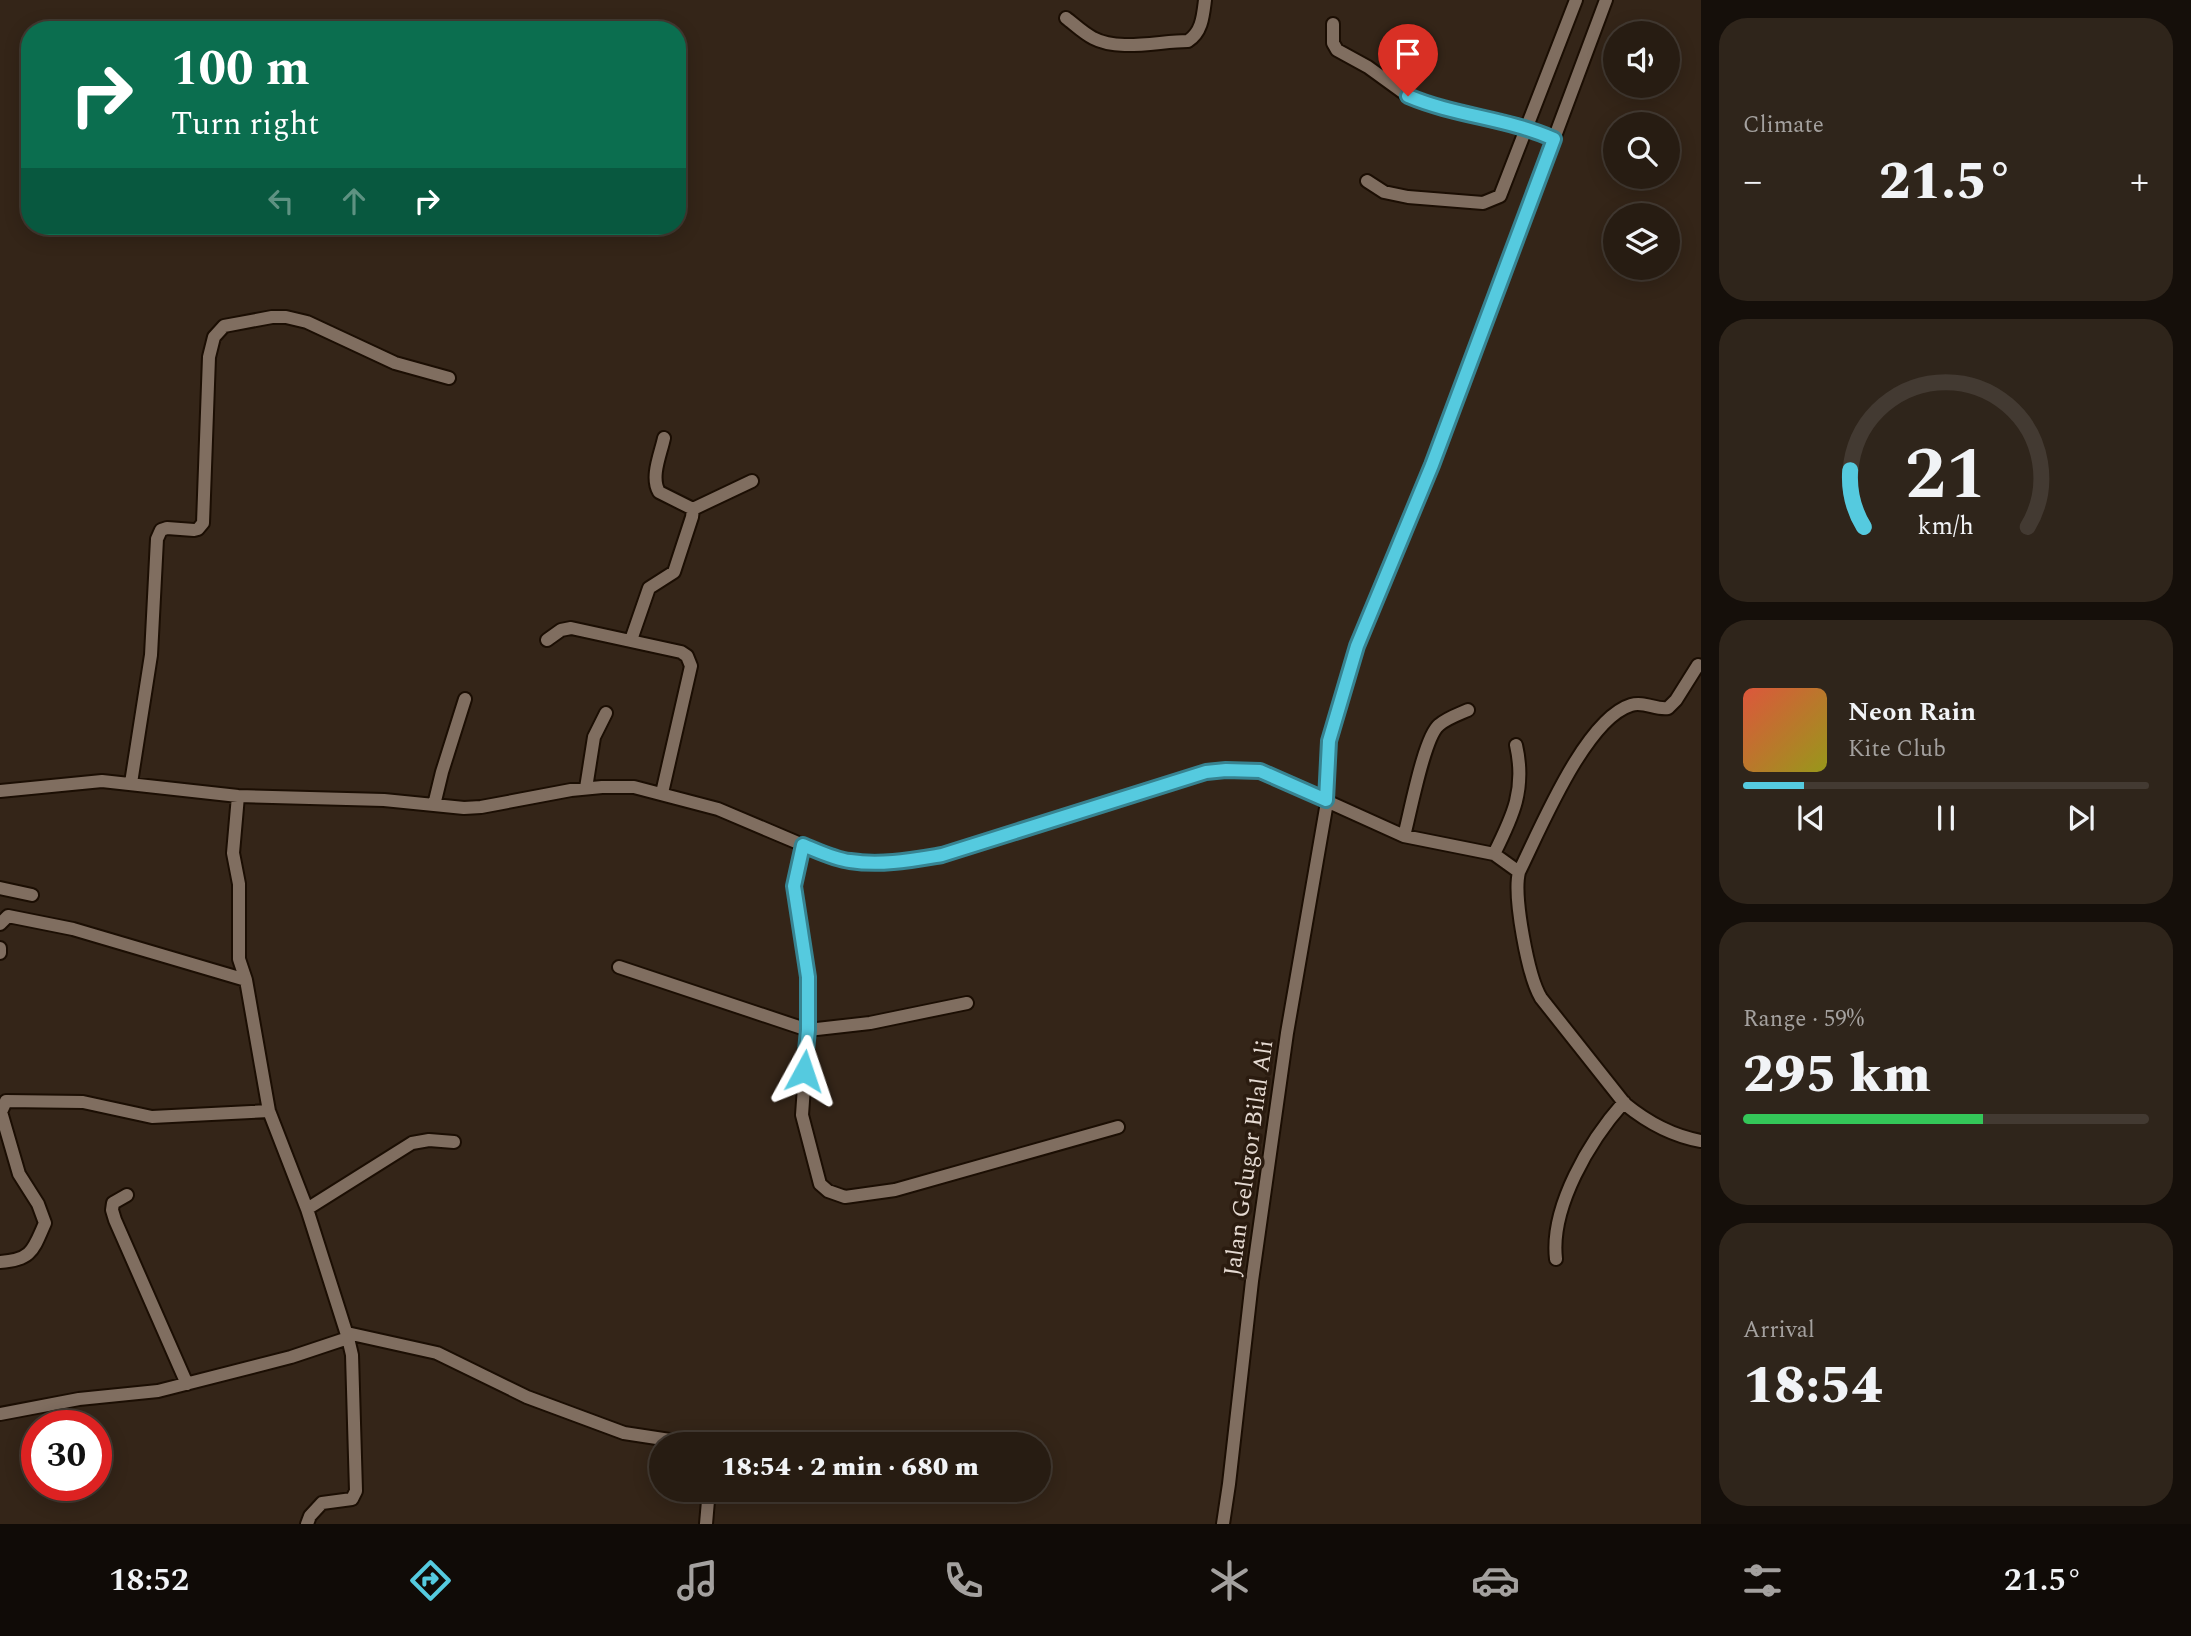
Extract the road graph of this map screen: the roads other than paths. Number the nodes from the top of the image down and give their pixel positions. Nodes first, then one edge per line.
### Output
1 (1205, 0) edge
2 (1576, 0) edge
3 (1606, 0) edge
4 (1066, 18) dead end
5 (1333, 24) dead end
6 (1529, 128) junction
7 (1552, 138) junction
8 (1367, 181) dead end
9 (449, 378) dead end
10 (664, 438) dead end
11 (752, 481) dead end
12 (693, 509) junction
13 (547, 640) dead end
14 (631, 640) junction
15 (1698, 665) dead end
16 (465, 699) dead end
17 (1468, 710) dead end
18 (606, 713) dead end
19 (1516, 745) dead end
20 (131, 783) junction
21 (586, 788) junction
22 (0, 791) edge
23 (662, 793) junction
24 (238, 796) junction
25 (1322, 798) junction
26 (434, 805) junction
27 (1405, 836) junction
28 (803, 845) junction
29 (1494, 854) junction
30 (1519, 872) junction
31 (0, 888) edge
32 (32, 895) dead end
33 (0, 924) edge
34 (619, 967) dead end
35 (246, 980) junction
36 (967, 1003) dead end
37 (808, 1030) junction
38 (1624, 1102) junction
39 (269, 1111) junction
40 (1118, 1126) dead end
41 (1701, 1141) edge
42 (454, 1142) dead end
43 (127, 1195) dead end
44 (307, 1209) junction
45 (1556, 1259) dead end
46 (0, 1262) edge
47 (348, 1335) junction
48 (187, 1384) junction
49 (0, 1414) edge
50 (649, 1437) edge
51 (708, 1502) edge
52 (307, 1524) edge
53 (706, 1524) edge
54 (1223, 1524) edge

1 - 4 street
2 - 6 street
3 - 7 street, Jalan Gelugor Bilal Ali
5 - 6 street
6 - 7 street
6 - 8 street
7 - 25 street, Jalan Gelugor Bilal Ali
9 - 20 street
10 - 12 street
11 - 12 street
12 - 14 street
13 - 14 street
14 - 23 street
15 - 30 street
16 - 26 street
17 - 27 street
18 - 21 street
19 - 29 street
20 - 22 street
20 - 24 street
21 - 23 street
21 - 26 street
23 - 28 street
24 - 26 street
24 - 35 street
25 - 27 street
25 - 28 street
25 - 54 street, Jalan Gelugor Bilal Ali
27 - 29 street
28 - 37 street
29 - 30 street
30 - 38 street
31 - 32 street
33 - 35 street
34 - 37 street
35 - 39 street
36 - 37 street
37 - 40 street
38 - 41 street
38 - 45 street
39 - 44 street
39 - 46 street
42 - 44 street
43 - 48 street
44 - 47 street
47 - 48 street
47 - 50 street
47 - 52 street
48 - 49 street
51 - 53 street

